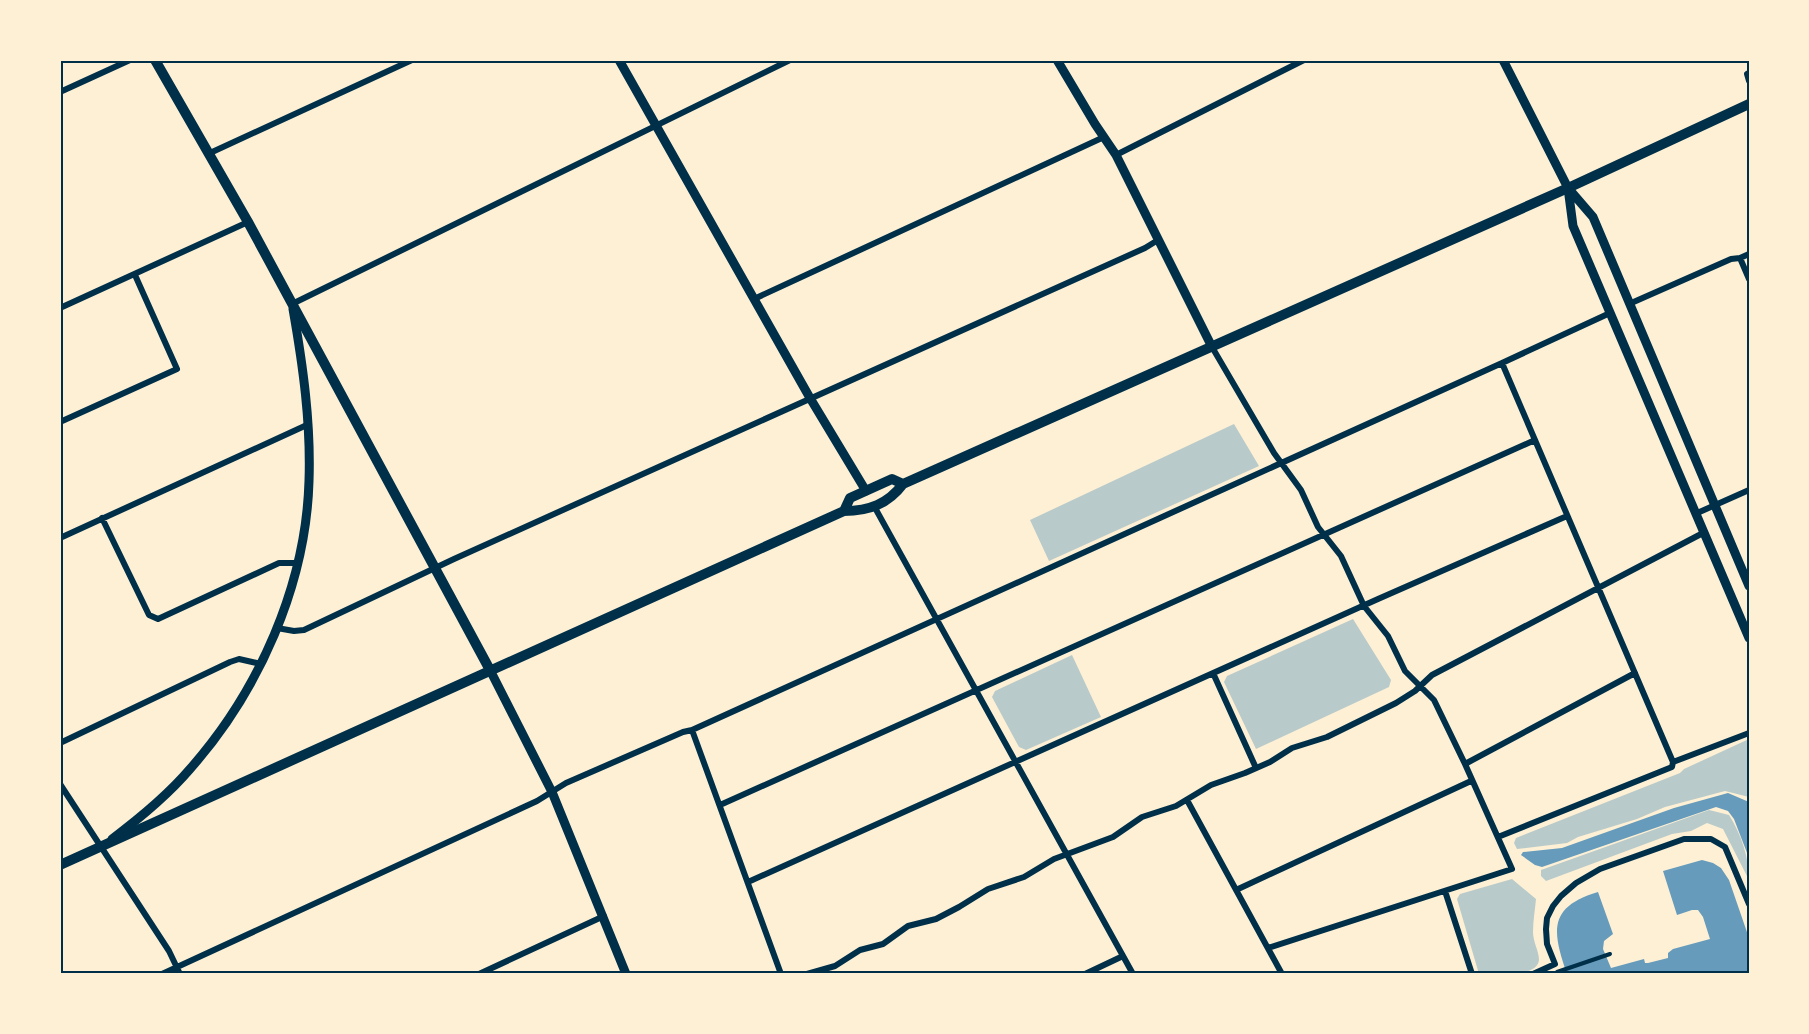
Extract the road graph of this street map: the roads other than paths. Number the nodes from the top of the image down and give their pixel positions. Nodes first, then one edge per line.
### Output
1 (130, 60) edge
2 (155, 60) edge
3 (412, 60) edge
4 (619, 60) edge
5 (790, 60) edge
6 (1057, 60) edge
7 (1304, 60) edge
8 (1503, 60) edge
9 (1749, 74) edge
10 (1749, 81) edge
11 (60, 92) edge
12 (1749, 104) edge
13 (657, 126) junction
14 (1104, 137) junction
15 (210, 153) junction
16 (1116, 155) junction
17 (1568, 188) junction
18 (248, 222) junction
19 (1158, 240) junction
20 (1749, 254) edge
21 (1740, 258) junction
22 (135, 275) junction
23 (1749, 279) edge
24 (754, 299) junction
25 (292, 304) junction
26 (1629, 304) junction
27 (60, 308) edge
28 (1610, 314) junction
29 (1212, 347) junction
30 (1502, 363) junction
31 (810, 398) junction
32 (60, 422) edge
33 (309, 424) junction
34 (1535, 440) junction
35 (1281, 463) junction
36 (903, 484) junction
37 (1749, 490) edge
38 (866, 491) junction
39 (1714, 505) junction
40 (874, 506) junction
41 (844, 511) junction
42 (1695, 514) junction
43 (1567, 516) junction
44 (102, 518) junction
45 (1703, 533) junction
46 (1323, 535) junction
47 (60, 538) edge
48 (298, 563) junction
49 (435, 569) junction
50 (1749, 586) edge
51 (1599, 587) junction
52 (1364, 606) junction
53 (937, 619) junction
54 (277, 628) junction
55 (1749, 638) edge
56 (261, 664) junction
57 (490, 670) junction
58 (1213, 673) junction
59 (1635, 673) junction
60 (1419, 686) junction
61 (976, 690) junction
62 (692, 730) junction
63 (1749, 733) edge
64 (60, 743) edge
65 (1015, 762) junction
66 (1673, 762) junction
67 (1465, 764) junction
68 (1256, 768) junction
69 (1471, 781) junction
70 (60, 784) edge
71 (552, 792) junction
72 (1187, 800) junction
73 (720, 806) junction
74 (1498, 837) junction
75 (102, 846) junction
76 (1066, 854) junction
77 (60, 865) edge
78 (748, 882) junction
79 (1236, 890) junction
80 (1445, 891) junction
81 (1749, 904) edge
82 (604, 916) junction
83 (1268, 948) junction
84 (1610, 954) dead end
85 (1123, 956) junction
86 (176, 967) junction
87 (1558, 970) edge
88 (162, 974) edge
89 (180, 974) edge
90 (479, 974) edge
91 (626, 974) edge
92 (781, 974) edge
93 (807, 974) edge
94 (1085, 974) edge
95 (1133, 974) edge
96 (1282, 974) edge
97 (1472, 974) edge
98 (1533, 974) edge

1 - 11 street
2 - 15 main road
3 - 15 street
4 - 13 street
5 - 13 street
6 - 14 street
7 - 16 street
8 - 17 street
9 - 10 street
12 - 17 main road
13 - 24 street
13 - 25 street
14 - 16 street
14 - 24 street
15 - 18 main road
16 - 19 street
17 - 26 street
17 - 28 street
17 - 29 main road
18 - 22 street
18 - 25 main road
19 - 29 street
19 - 31 street
20 - 21 street
21 - 23 street
21 - 26 street
22 - 27 street
22 - 32 street
24 - 31 street
25 - 33 street
25 - 49 main road
26 - 39 street
28 - 30 street
28 - 42 street
29 - 35 street
29 - 36 main road
30 - 34 street
30 - 35 street
31 - 38 street
31 - 49 street
33 - 44 street
33 - 48 street
34 - 43 street
34 - 46 street
35 - 46 street
35 - 53 street
36 - 38 main road
36 - 40 main road
37 - 39 street
38 - 41 main road
39 - 42 street
39 - 50 street
40 - 41 main road
40 - 53 street
41 - 57 main road
42 - 45 street
43 - 51 street
43 - 52 street
44 - 47 street
44 - 48 street
45 - 51 street
45 - 55 street
46 - 52 street
46 - 61 street
48 - 54 street
49 - 54 street
49 - 57 main road
51 - 59 street
51 - 60 street
52 - 58 street
52 - 60 street
53 - 61 street
53 - 62 street
54 - 56 street
56 - 64 street
56 - 75 street
57 - 71 street
57 - 75 main road
58 - 65 street
58 - 68 street
59 - 66 street
59 - 67 street
60 - 67 street
60 - 68 street
61 - 65 street
61 - 73 street
62 - 71 street
62 - 73 street
63 - 66 street
65 - 76 street
65 - 78 street
66 - 74 street
67 - 69 street
68 - 72 street
69 - 74 street
69 - 79 street
70 - 75 street
71 - 82 street
71 - 86 street
72 - 76 street
72 - 79 street
73 - 78 street
74 - 80 street
75 - 77 main road
75 - 86 street
76 - 85 street
76 - 93 street
78 - 92 street
79 - 83 street
80 - 83 street
80 - 97 street
81 - 87 street
82 - 90 street
82 - 91 street
83 - 96 street
84 - 87 lane
85 - 94 street
85 - 95 street
86 - 88 street
86 - 89 street
87 - 98 street

